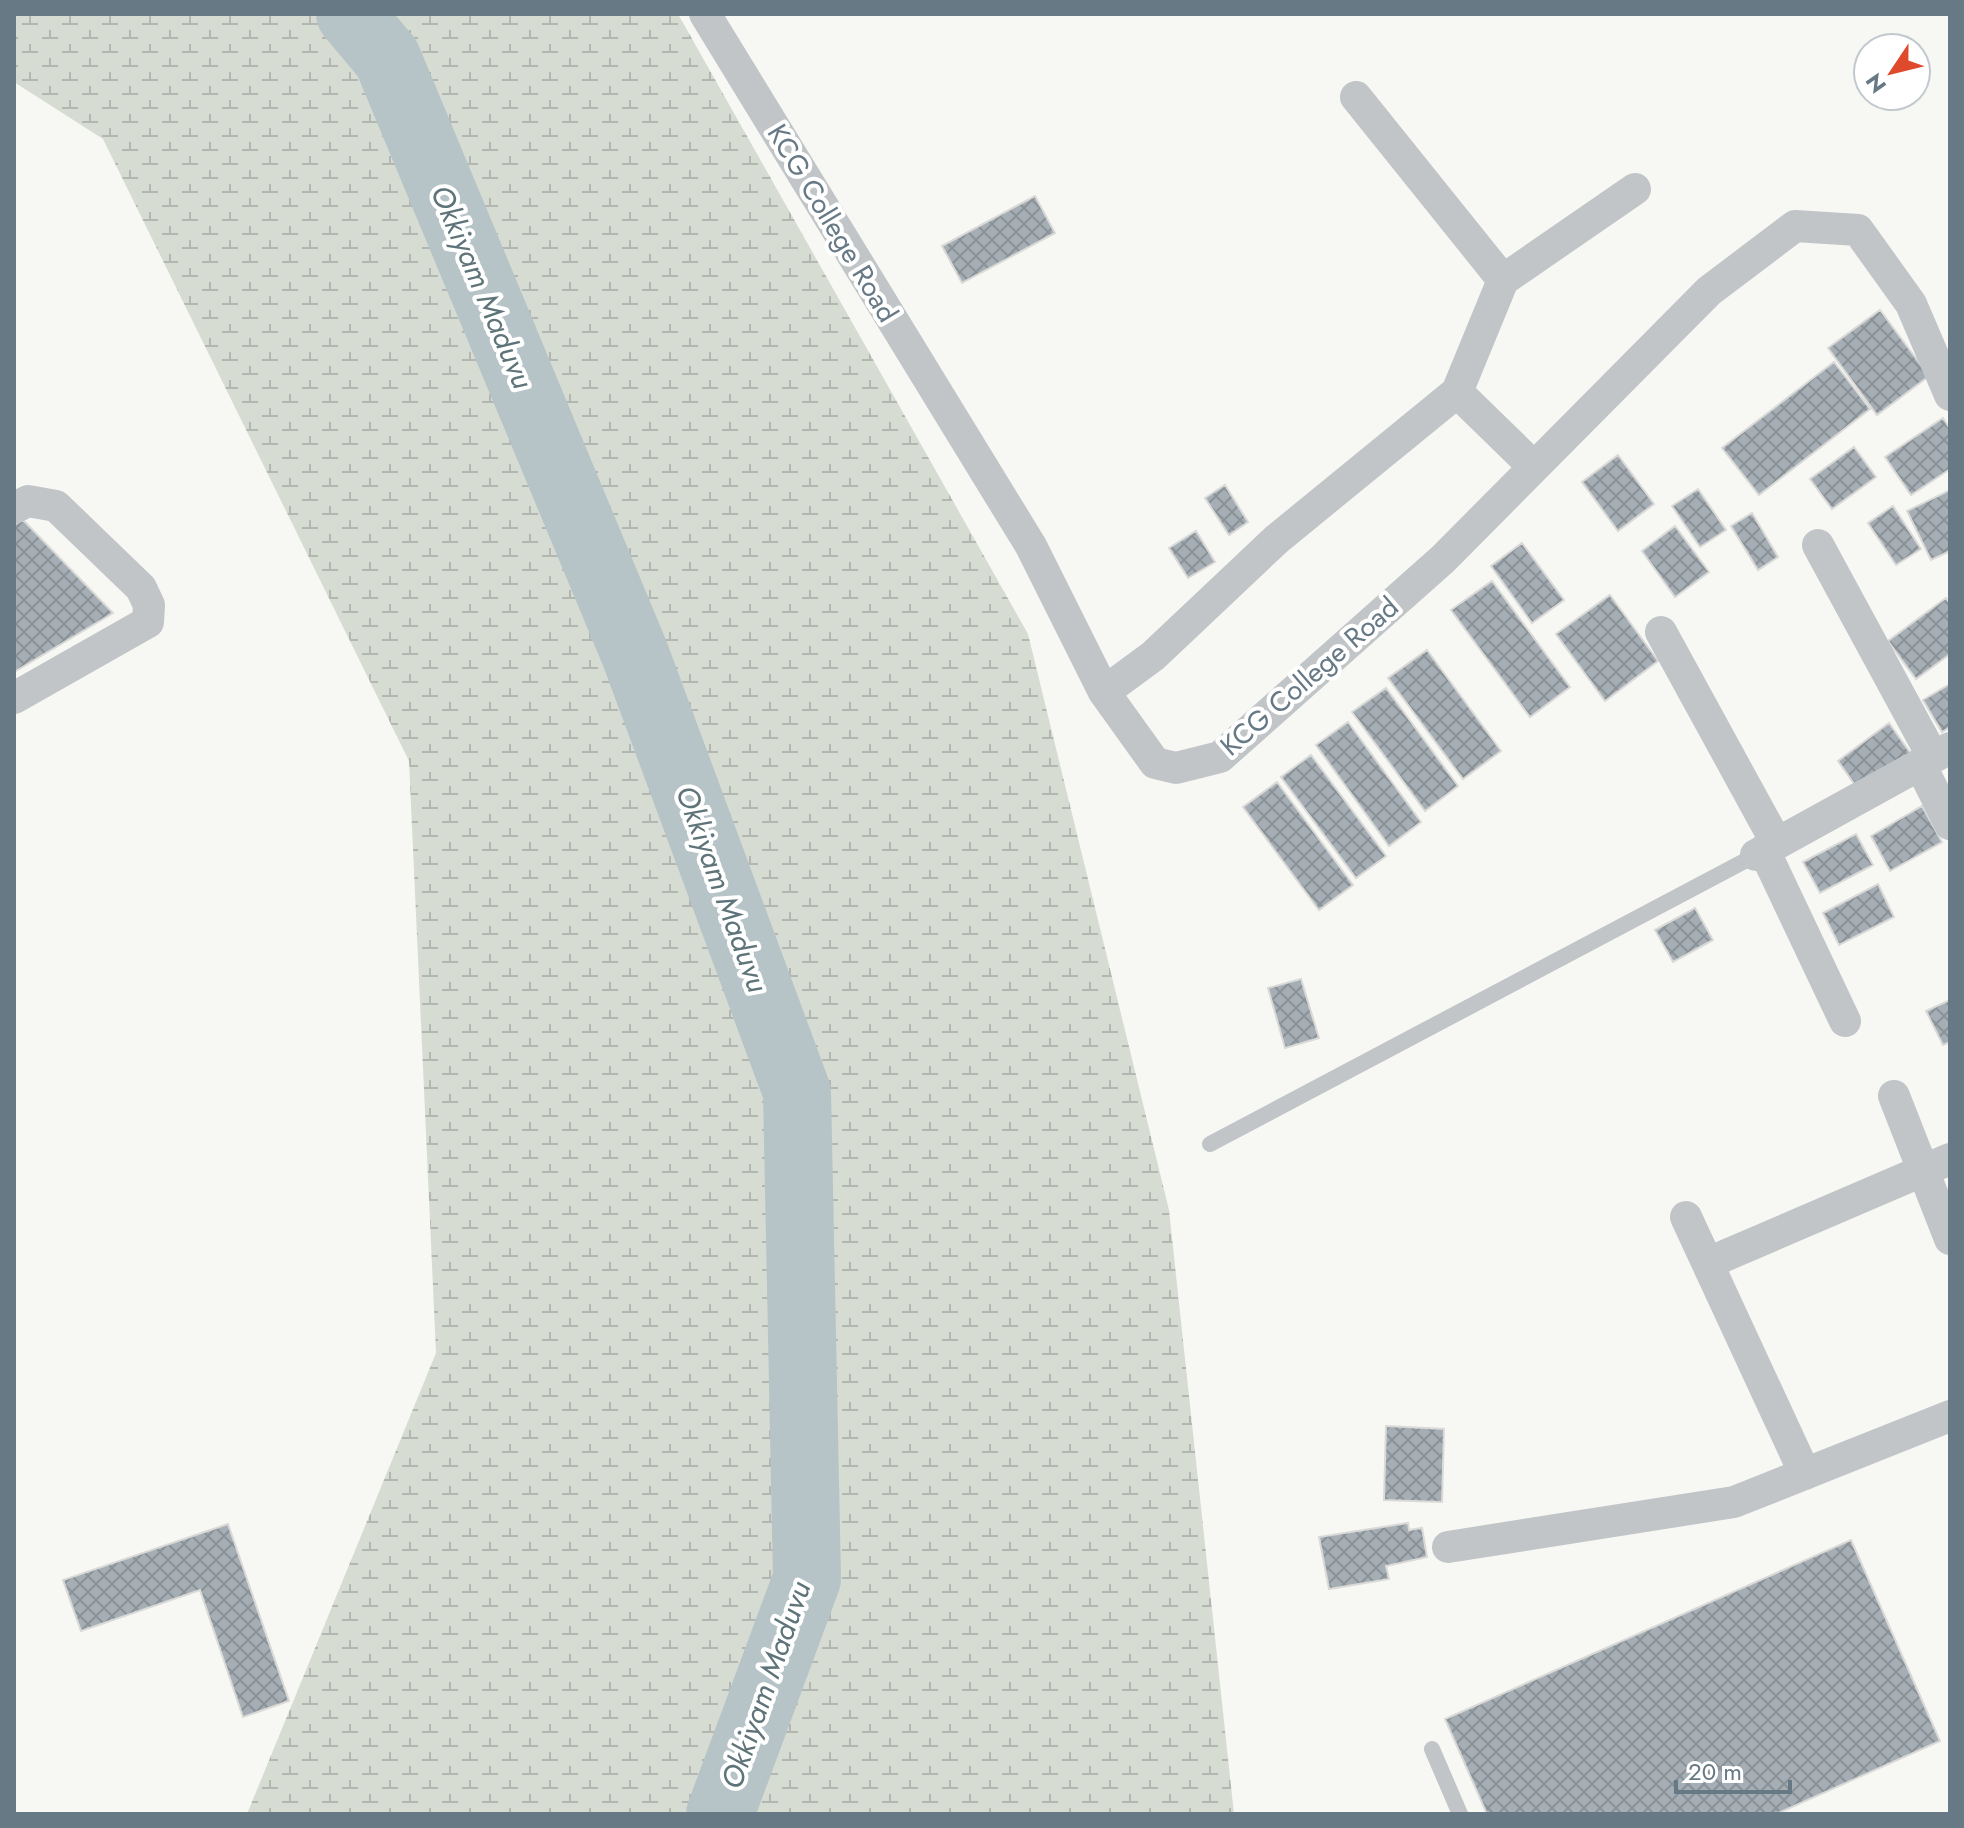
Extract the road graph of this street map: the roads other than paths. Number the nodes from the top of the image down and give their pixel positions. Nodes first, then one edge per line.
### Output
1 (705, 14) edge
2 (1356, 97) dead end
3 (1635, 189) dead end
4 (1503, 280) junction
5 (1457, 392) junction
6 (1950, 395) edge
7 (1534, 467) junction
8 (14, 508) edge
9 (1818, 545) dead end
10 (1661, 632) dead end
11 (1104, 692) junction
12 (14, 698) edge
13 (1934, 757) edge
14 (1950, 824) edge
15 (1765, 849) junction
16 (1845, 1021) dead end
17 (1894, 1096) dead end
18 (1210, 1144) dead end
19 (1937, 1166) edge
20 (1686, 1217) dead end
21 (1950, 1239) edge
22 (1708, 1263) junction
23 (1950, 1416) edge
24 (1805, 1474) junction
25 (1448, 1547) dead end
26 (1432, 1749) dead end
27 (1460, 1814) edge

1 - 11 street, KCG College Road
2 - 4 street
3 - 4 street
4 - 5 street
5 - 7 street
5 - 11 street
6 - 7 street, KCG College Road
7 - 11 street, KCG College Road
8 - 12 street
9 - 13 street
10 - 15 street
13 - 14 street
13 - 15 street
15 - 16 street
15 - 18 lane
17 - 19 street
19 - 21 street
19 - 22 street
20 - 22 street
22 - 24 street
23 - 24 street
24 - 25 street
26 - 27 lane

